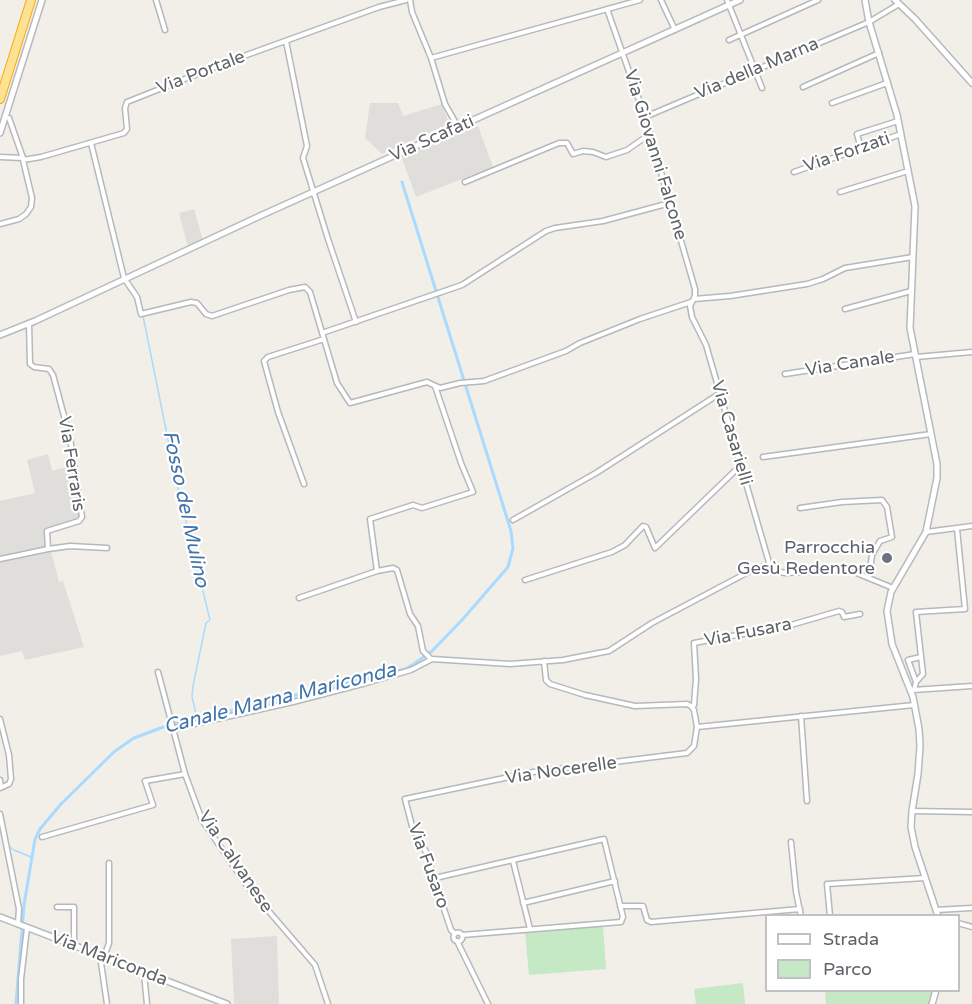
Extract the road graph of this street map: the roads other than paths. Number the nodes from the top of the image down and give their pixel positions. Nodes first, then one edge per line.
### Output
1 (42, 0) edge
2 (156, 0) edge
3 (408, 0) edge
4 (640, 0) edge
5 (661, 0) edge
6 (740, 0) edge
7 (818, 0) edge
8 (865, 0) edge
9 (27, 2) edge
10 (729, 2) edge
11 (897, 2) edge
12 (607, 9) junction
13 (869, 22) junction
14 (165, 30) dead end
15 (675, 30) junction
16 (741, 34) junction
17 (729, 40) dead end
18 (286, 41) junction
19 (879, 53) junction
20 (624, 54) junction
21 (431, 58) junction
22 (756, 71) junction
23 (972, 82) edge
24 (888, 83) junction
25 (0, 85) edge
26 (803, 87) dead end
27 (762, 88) dead end
28 (0, 99) edge
29 (832, 103) dead end
30 (645, 117) junction
31 (9, 118) dead end
32 (898, 121) junction
33 (459, 128) junction
34 (0, 133) edge
35 (650, 134) junction
36 (901, 134) junction
37 (91, 143) junction
38 (861, 149) junction
39 (0, 157) edge
40 (23, 159) junction
41 (908, 171) junction
42 (794, 172) dead end
43 (465, 182) dead end
44 (840, 192) dead end
45 (313, 193) junction
46 (670, 203) junction
47 (0, 224) edge
48 (913, 257) junction
49 (124, 278) junction
50 (911, 291) junction
51 (692, 300) junction
52 (845, 309) dead end
53 (356, 321) junction
54 (29, 323) junction
55 (322, 333) junction
56 (0, 335) edge
57 (324, 339) junction
58 (972, 352) edge
59 (916, 356) junction
60 (785, 374) dead end
61 (434, 386) junction
62 (718, 394) junction
63 (931, 434) junction
64 (763, 457) dead end
65 (741, 465) junction
66 (303, 484) dead end
67 (800, 508) dead end
68 (513, 520) dead end
69 (972, 526) edge
70 (957, 529) junction
71 (926, 532) junction
72 (107, 548) dead end
73 (48, 549) junction
74 (0, 559) edge
75 (770, 566) junction
76 (377, 571) junction
77 (869, 576) junction
78 (525, 580) dead end
79 (893, 588) junction
80 (299, 598) dead end
81 (860, 615) dead end
82 (921, 657) junction
83 (431, 658) junction
84 (544, 661) junction
85 (158, 672) dead end
86 (916, 682) junction
87 (972, 686) edge
88 (912, 690) junction
89 (915, 705) junction
90 (692, 706) junction
91 (801, 716) junction
92 (0, 719) edge
93 (172, 726) junction
94 (697, 727) junction
95 (185, 774) junction
96 (0, 780) edge
97 (1, 788) edge
98 (407, 798) joint
99 (807, 801) dead end
100 (912, 811) junction
101 (972, 812) edge
102 (0, 814) edge
103 (42, 837) dead end
104 (791, 842) dead end
105 (513, 861) junction
106 (109, 862) dead end
107 (435, 878) junction
108 (925, 878) junction
109 (615, 881) junction
110 (523, 903) junction
111 (620, 906) junction
112 (57, 908) dead end
113 (972, 908) edge
114 (800, 909) junction
115 (937, 913) edge
116 (801, 914) edge
117 (830, 914) edge
118 (1, 918) edge
119 (23, 926) junction
120 (530, 929) junction
121 (455, 934) junction
122 (462, 935) junction
123 (457, 941) junction
124 (74, 946) junction
125 (102, 956) junction
126 (144, 972) junction
127 (21, 1004) edge
128 (107, 1004) edge
129 (147, 1004) edge
130 (227, 1004) edge
131 (328, 1004) edge
132 (488, 1004) edge

1 - 34 street
2 - 14 street
3 - 18 street, Via Portale
3 - 21 street
4 - 12 street
5 - 15 street
6 - 10 street, Via Scafati
7 - 16 street
8 - 13 street
9 - 25 highway
9 - 28 highway
10 - 15 street, Via Scafati
10 - 16 street
11 - 13 street, Via della Marna
11 - 23 street
12 - 20 street, Via Giovanni Falcone
12 - 21 street
13 - 19 street
13 - 22 street, Via della Marna
15 - 20 street, Via Scafati
16 - 17 street
16 - 22 street
18 - 37 street, Via Portale
18 - 45 street
19 - 24 street
19 - 26 street
20 - 30 street, Via Giovanni Falcone
20 - 33 street, Via Scafati
21 - 33 street
22 - 27 street
22 - 30 street, Via della Marna
24 - 29 street
24 - 32 street
30 - 35 street, Via Giovanni Falcone
31 - 40 street
32 - 36 street
32 - 38 street
33 - 45 street, Via Scafati
35 - 43 street
35 - 46 street, Via Giovanni Falcone
36 - 38 street, Via Forzati
36 - 41 street
37 - 40 street, Via Portale
37 - 49 street
38 - 42 street, Via Forzati
39 - 40 street, Via Portale
40 - 47 street
41 - 44 street
41 - 48 street
45 - 49 street, Via Scafati
45 - 53 street
46 - 51 street, Via Giovanni Falcone
46 - 53 street
48 - 50 street
48 - 51 street
49 - 54 street, Via Scafati
49 - 55 street
50 - 52 street
50 - 59 street
51 - 61 street
51 - 62 street, Via Casarielli
53 - 55 street
54 - 56 street, Via Scafati
54 - 73 street, Via Ferraris
55 - 57 street
57 - 61 street
57 - 66 street
58 - 59 street, Via Canale
59 - 60 street, Via Canale
59 - 63 street
61 - 76 street
62 - 65 street, Via Casarielli
62 - 68 street
63 - 64 street
63 - 71 street
65 - 75 street, Via Casarielli
65 - 78 street
67 - 77 street
69 - 70 street
70 - 71 street
70 - 82 street
71 - 79 street
72 - 73 street
73 - 74 street
75 - 77 street
75 - 84 street
76 - 80 street
76 - 83 street
77 - 79 street
79 - 88 street
81 - 90 street, Via Fusara
82 - 86 street
82 - 86 street
83 - 84 street
83 - 93 street
84 - 90 street
85 - 93 street, Via Calvanese
86 - 88 street
87 - 88 street
88 - 89 street
89 - 91 street
89 - 100 street
90 - 94 street
91 - 94 street
91 - 99 street
92 - 97 street
93 - 95 street, Via Calvanese
94 - 98 street, Via Nocerelle
95 - 103 street
95 - 131 street, Via Calvanese
96 - 97 street
98 - 107 street, Via Fusaro
100 - 101 street
100 - 108 street
102 - 119 street
104 - 114 street
105 - 107 street
105 - 109 street
105 - 110 street
106 - 125 street
107 - 121 street, Via Fusaro
108 - 115 street
108 - 117 street
109 - 110 street
109 - 111 street
110 - 120 street
111 - 114 street
111 - 120 street
112 - 124 street
113 - 115 street
114 - 116 street
118 - 119 street, Via Mariconda
119 - 124 street, Via Mariconda
119 - 127 street
120 - 122 street
121 - 122 street
121 - 123 street, Via Fusaro
122 - 123 street
123 - 132 street, Via Fusaro
124 - 125 street, Via Mariconda
125 - 126 street, Via Mariconda
125 - 128 street
126 - 129 street
126 - 130 street, Via Mariconda

